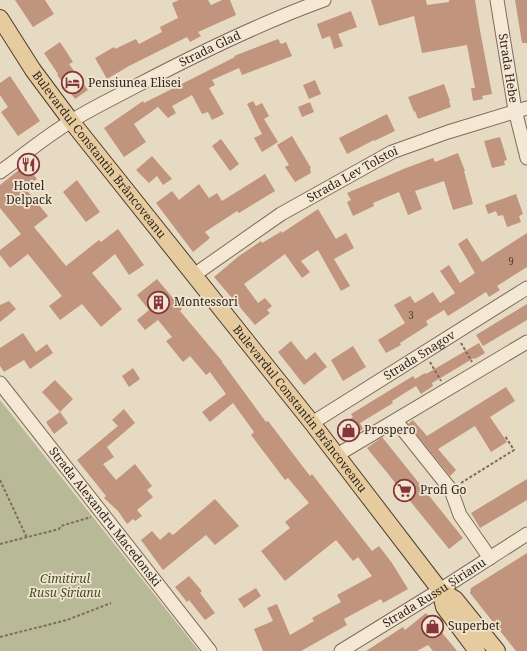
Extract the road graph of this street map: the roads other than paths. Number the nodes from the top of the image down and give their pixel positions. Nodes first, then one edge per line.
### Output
1 (324, 0) edge
2 (497, 0) edge
3 (0, 18) edge
4 (521, 109) edge
5 (71, 121) junction
6 (527, 158) edge
7 (0, 172) edge
8 (194, 275) junction
9 (527, 288) edge
10 (527, 342) edge
11 (0, 383) edge
12 (396, 421) junction
13 (312, 423) junction
14 (337, 455) junction
15 (527, 534) edge
16 (490, 558) junction
17 (440, 590) junction
18 (210, 651) edge
19 (341, 651) edge
20 (477, 651) edge
21 (497, 651) edge

1 - 5 street, Strada Glad
2 - 4 street, Strada Hebe
3 - 5 main road, Bulevardul Constantin Brâncoveanu
4 - 6 street, Strada Hebe
4 - 8 street, Strada Lev Tolstoi
5 - 7 street, Strada Glad
5 - 8 main road, Bulevardul Constantin Brâncoveanu
8 - 13 main road, Bulevardul Constantin Brâncoveanu
9 - 13 street, Strada Snagov
10 - 12 street
11 - 18 street, Strada Alexandru Macedonski
12 - 14 street
12 - 16 street
13 - 14 main road, Bulevardul Constantin Brâncoveanu
14 - 17 main road, Bulevardul Constantin Brâncoveanu
15 - 16 street, Strada Russu Șirianu
16 - 17 street, Strada Russu Șirianu
17 - 19 street, Strada Russu Șirianu
17 - 20 main road, Bulevardul Constantin Brâncoveanu
17 - 21 main road, Bulevardul Constantin Brâncoveanu

